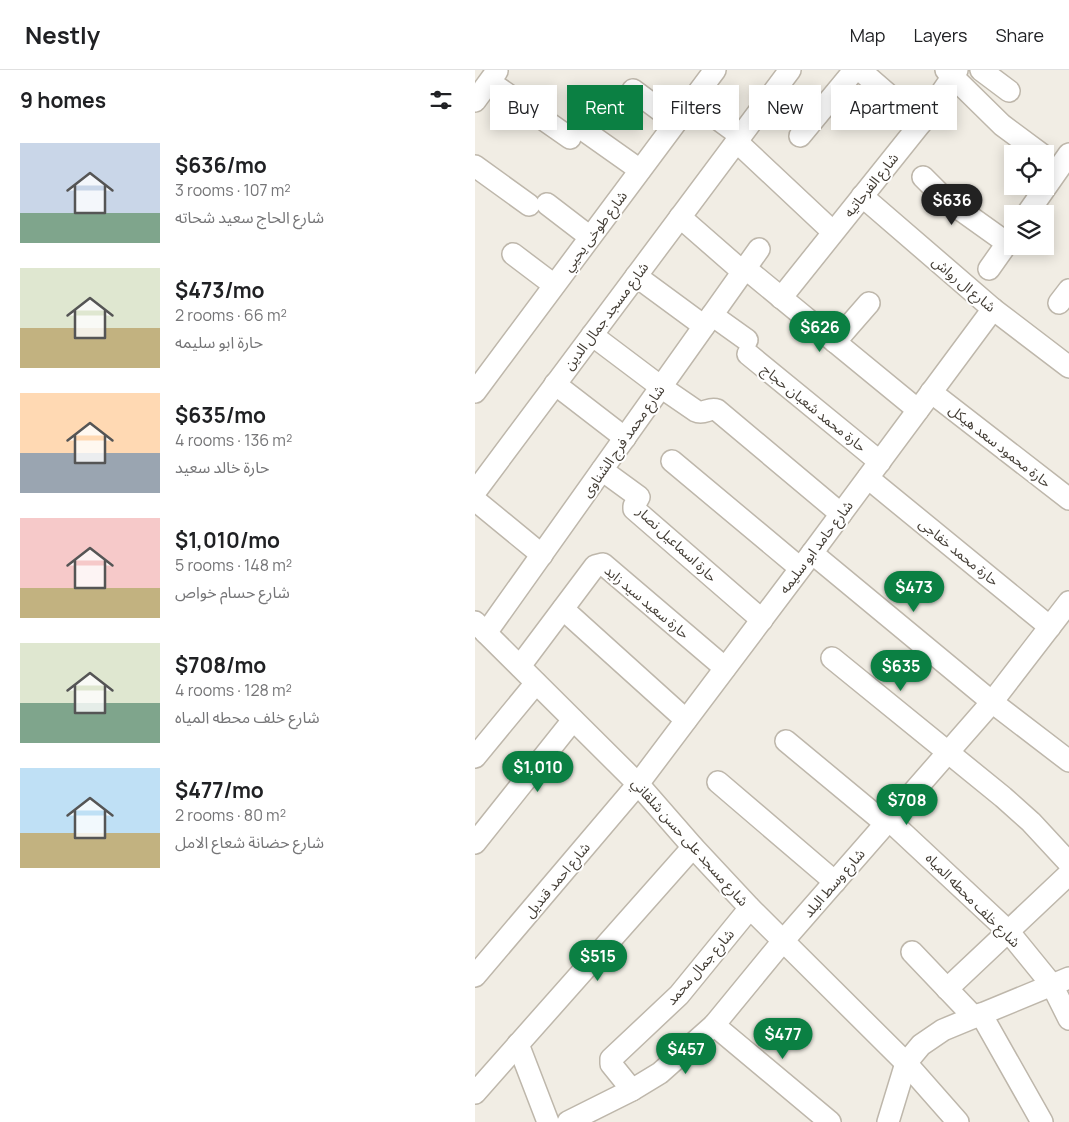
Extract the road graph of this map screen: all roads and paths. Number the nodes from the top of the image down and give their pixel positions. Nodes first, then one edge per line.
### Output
1 (715, 70) edge
2 (790, 70) edge
3 (858, 70) edge
4 (981, 70) edge
5 (952, 72) edge
6 (494, 76) edge
7 (704, 85) edge
8 (876, 85) edge
9 (944, 85) edge
10 (1009, 91) dead end
11 (475, 101) edge
12 (670, 130) edge
13 (729, 130) edge
14 (915, 130) edge
15 (800, 136) dead end
16 (739, 138) junction
17 (1029, 145) edge
18 (1058, 159) edge
19 (475, 166) edge
20 (640, 170) junction
21 (923, 177) dead end
22 (862, 196) junction
23 (1032, 205) edge
24 (680, 217) junction
25 (833, 232) junction
26 (1004, 235) edge
27 (590, 237) junction
28 (1004, 248) edge
29 (759, 249) dead end
30 (513, 254) dead end
31 (989, 269) dead end
32 (744, 270) junction
33 (636, 276) junction
34 (554, 285) junction
35 (781, 298) junction
36 (869, 303) dead end
37 (993, 309) junction
38 (708, 320) junction
39 (592, 334) junction
40 (835, 342) junction
41 (1069, 367) edge
42 (555, 384) junction
43 (661, 387) junction
44 (475, 392) edge
45 (931, 392) junction
46 (918, 410) junction
47 (625, 438) junction
48 (672, 461) dead end
49 (602, 470) junction
50 (874, 470) junction
51 (475, 492) edge
52 (1069, 499) edge
53 (475, 500) edge
54 (841, 514) junction
55 (542, 555) junction
56 (806, 561) junction
57 (1069, 602) edge
58 (563, 609) junction
59 (762, 620) junction
60 (1058, 625) edge
61 (481, 627) edge
62 (832, 658) dead end
63 (520, 666) junction
64 (725, 668) junction
65 (536, 683) junction
66 (993, 702) junction
67 (573, 720) junction
68 (686, 720) junction
69 (786, 742) dead end
70 (947, 753) junction
71 (475, 757) edge
72 (1069, 761) edge
73 (719, 782) dead end
74 (638, 784) junction
75 (887, 822) junction
76 (475, 843) edge
77 (693, 847) junction
78 (1069, 863) edge
79 (1069, 874) edge
80 (835, 882) junction
81 (751, 908) junction
82 (1009, 931) junction
83 (783, 941) junction
84 (912, 952) dead end
85 (475, 976) edge
86 (1060, 981) edge
87 (947, 989) junction
88 (977, 1016) junction
89 (1069, 1019) edge
90 (714, 1025) junction
91 (518, 1044) junction
92 (906, 1063) junction
93 (632, 1090) junction
94 (475, 1092) edge
95 (548, 1122) edge
96 (568, 1122) edge
97 (830, 1122) edge
98 (888, 1122) edge
99 (958, 1122) edge
100 (1042, 1122) edge

1 - 7 street, شارع طوخى يحيي
2 - 16 street, شارع مسجد جمال الدين
3 - 8 street
3 - 15 street
4 - 10 street
5 - 9 street, شارع الفرحاتيه
5 - 17 street
6 - 11 street
6 - 20 street
12 - 20 street, شارع طوخى يحيي
13 - 16 street
14 - 22 street, شارع الفرحاتيه
16 - 24 street, شارع مسجد جمال الدين
16 - 25 street
18 - 23 street
19 - 27 street
20 - 27 street, شارع طوخى يحيي
21 - 26 street
22 - 25 street, شارع الفرحاتيه
22 - 37 street, شارع ال رواش
24 - 32 street
24 - 33 street, شارع مسجد جمال الدين
25 - 35 street, شارع الفرحاتيه
27 - 34 street, شارع طوخى يحيي
28 - 31 street
29 - 32 street, شارع محمد فرج الشناوى
30 - 34 street
32 - 35 street
32 - 38 street, شارع محمد فرج الشناوى
33 - 38 street, حارة محمد شعبان حجاج
33 - 39 street, شارع مسجد جمال الدين
34 - 44 street, شارع طوخى يحيي
35 - 40 street
36 - 40 street
37 - 41 street, شارع ال رواش
37 - 45 street, شارع حامد ابو سليمه
38 - 43 street, شارع محمد فرج الشناوى
38 - 50 street, حارة محمد شعبان حجاج
39 - 42 street, شارع مسجد جمال الدين
39 - 43 street
40 - 46 street
42 - 47 street
42 - 51 street, شارع مسجد جمال الدين
43 - 47 street, شارع محمد فرج الشناوى
43 - 54 street
45 - 46 street, شارع حامد ابو سليمه
45 - 52 street, حارة محمود سعد هيكل
46 - 50 street, شارع حامد ابو سليمه
47 - 49 street, شارع محمد فرج الشناوى
48 - 56 street
49 - 55 street, شارع محمد فرج الشناوى
49 - 59 street, حارة اسماعيل نصار
50 - 54 street, شارع حامد ابو سليمه
50 - 60 street, حارة محمد خفاجى
53 - 55 street
54 - 56 street, شارع حامد ابو سليمه
55 - 61 street, شارع محمد فرج الشناوى
56 - 59 street, شارع حامد ابو سليمه
56 - 66 street
57 - 60 street, شارع وسط البلد
58 - 63 street, حارة سعيد سيد زايد
58 - 64 street, حارة سعيد سيد زايد
58 - 68 street
59 - 64 street, شارع حامد ابو سليمه
60 - 66 street, شارع وسط البلد
61 - 63 street, شارع مسجد على حسن شلقاني
62 - 70 street
63 - 65 street, شارع مسجد على حسن شلقاني
64 - 68 street, شارع حامد ابو سليمه
65 - 67 street, شارع مسجد على حسن شلقاني
65 - 71 street
66 - 70 street, شارع وسط البلد
66 - 72 street
67 - 74 street, شارع مسجد على حسن شلقاني
67 - 76 street
68 - 74 street, شارع حامد ابو سليمه
69 - 75 street, شارع خلف محطه المياه
70 - 75 street, شارع وسط البلد
70 - 78 street
73 - 80 street
74 - 77 street, شارع مسجد على حسن شلقاني
74 - 85 street, شارع احمد قنديل
75 - 80 street, شارع وسط البلد
75 - 82 street, شارع خلف محطه المياه
77 - 81 street, شارع مسجد على حسن شلقاني
77 - 91 street
79 - 82 street
80 - 83 street, شارع وسط البلد
81 - 83 street, شارع مسجد على حسن شلقاني
81 - 93 street, شارع جمال محمد
82 - 86 street, شارع خلف محطه المياه
82 - 87 street
83 - 90 street, شارع وسط البلد
83 - 92 street, شارع مسجد على حسن شلقاني
84 - 87 street
86 - 88 street
86 - 89 street, شارع خلف محطه المياه
87 - 88 street
88 - 92 street
88 - 100 street
90 - 93 street, شارع وسط البلد
90 - 97 street
91 - 94 street
91 - 95 street
92 - 98 street
92 - 99 street, شارع مسجد على حسن شلقاني
93 - 96 street, شارع وسط البلد

